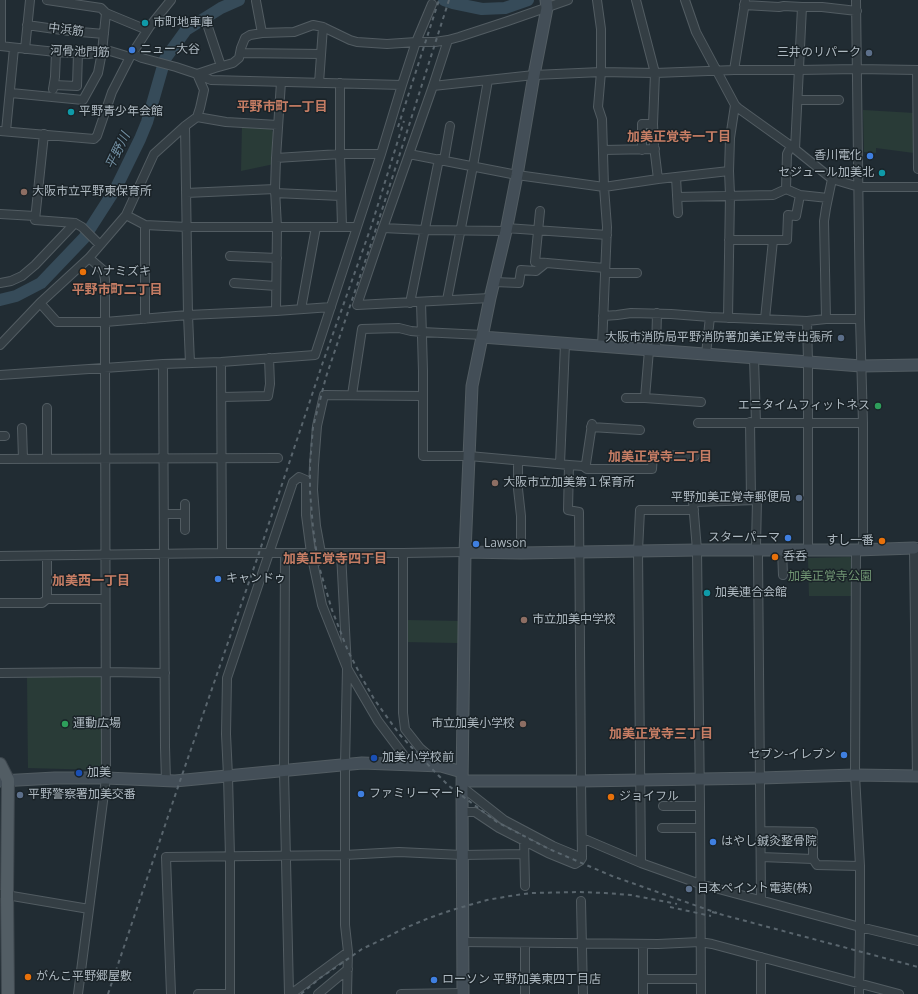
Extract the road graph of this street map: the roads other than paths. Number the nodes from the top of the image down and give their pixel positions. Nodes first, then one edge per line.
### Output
1 (1, 0) edge
2 (30, 0) edge
3 (47, 0) edge
4 (171, 0) edge
5 (568, 0) edge
6 (597, 0) edge
7 (636, 0) edge
8 (685, 0) edge
9 (856, 0) edge
10 (256, 1) dead end
11 (79, 2) edge
12 (745, 2) edge
13 (432, 4) dead end
14 (547, 4) edge
15 (802, 7) junction
16 (857, 11) junction
17 (106, 13) junction
18 (28, 24) junction
19 (323, 26) junction
20 (208, 27) dead end
21 (147, 30) junction
22 (262, 33) junction
23 (104, 34) junction
24 (448, 40) junction
25 (416, 42) junction
26 (0, 46) edge
27 (14, 48) junction
28 (25, 49) junction
29 (56, 52) junction
30 (102, 52) junction
31 (78, 53) junction
32 (240, 53) junction
33 (321, 54) junction
34 (132, 56) junction
35 (221, 66) junction
36 (857, 69) junction
37 (734, 70) junction
38 (799, 70) junction
39 (917, 70) edge
40 (716, 71) junction
41 (602, 72) junction
42 (655, 73) junction
43 (197, 74) junction
44 (534, 75) junction
45 (488, 80) junction
46 (280, 82) junction
47 (319, 83) junction
48 (340, 83) junction
49 (54, 85) junction
50 (402, 85) junction
51 (433, 86) junction
52 (10, 93) junction
53 (52, 97) junction
54 (798, 100) junction
55 (839, 100) dead end
56 (735, 105) junction
57 (197, 117) junction
58 (653, 124) junction
59 (278, 125) junction
60 (185, 126) junction
61 (450, 126) dead end
62 (3, 131) edge
63 (44, 134) junction
64 (918, 135) edge
65 (793, 148) junction
66 (655, 149) junction
67 (603, 150) junction
68 (642, 150) junction
69 (340, 154) junction
70 (382, 154) junction
71 (409, 154) junction
72 (276, 158) junction
73 (441, 159) junction
74 (473, 166) junction
75 (918, 169) edge
76 (729, 171) junction
77 (517, 175) junction
78 (676, 177) junction
79 (658, 179) junction
80 (832, 179) junction
81 (604, 187) junction
82 (858, 187) junction
83 (918, 187) edge
84 (786, 189) junction
85 (275, 191) junction
86 (186, 193) junction
87 (730, 195) junction
88 (800, 195) junction
89 (341, 196) junction
90 (677, 197) junction
91 (828, 198) junction
92 (540, 211) dead end
93 (678, 213) dead end
94 (0, 214) edge
95 (126, 215) junction
96 (35, 216) junction
97 (78, 225) junction
98 (145, 225) junction
99 (187, 226) junction
100 (316, 227) junction
101 (342, 227) junction
102 (357, 227) junction
103 (277, 228) junction
104 (383, 228) junction
105 (425, 230) junction
106 (461, 230) junction
107 (506, 230) junction
108 (539, 230) junction
109 (607, 235) junction
110 (729, 240) junction
111 (773, 240) junction
112 (98, 243) junction
113 (230, 256) dead end
114 (88, 258) junction
115 (276, 258) junction
116 (546, 263) junction
117 (605, 271) junction
118 (637, 274) dead end
119 (494, 282) junction
120 (0, 283) edge
121 (234, 283) dead end
122 (276, 286) junction
123 (490, 298) junction
124 (447, 300) junction
125 (421, 302) junction
126 (40, 303) junction
127 (410, 303) junction
128 (331, 307) junction
129 (301, 309) junction
130 (276, 311) junction
131 (657, 314) junction
132 (188, 315) junction
133 (603, 316) junction
134 (710, 317) junction
135 (728, 318) junction
136 (765, 318) junction
137 (146, 319) junction
138 (826, 319) junction
139 (860, 319) junction
140 (807, 320) junction
141 (105, 322) junction
142 (422, 332) junction
143 (482, 336) junction
144 (565, 344) junction
145 (0, 345) edge
146 (602, 347) junction
147 (652, 351) junction
148 (706, 354) junction
149 (269, 358) junction
150 (754, 358) junction
151 (221, 362) junction
152 (808, 362) junction
153 (190, 363) junction
154 (163, 364) junction
155 (918, 365) edge
156 (861, 366) junction
157 (105, 368) junction
158 (0, 375) edge
159 (352, 395) junction
160 (423, 396) junction
161 (222, 397) junction
162 (626, 398) dead end
163 (645, 398) junction
164 (701, 402) dead end
165 (46, 408) dead end
166 (698, 423) dead end
167 (753, 423) junction
168 (808, 423) junction
169 (863, 423) junction
170 (22, 428) dead end
171 (640, 430) dead end
172 (469, 456) junction
173 (695, 456) dead end
174 (105, 458) junction
175 (164, 458) junction
176 (222, 458) junction
177 (278, 458) dead end
178 (0, 459) edge
179 (23, 459) junction
180 (47, 459) junction
181 (518, 461) junction
182 (560, 464) junction
183 (569, 465) junction
184 (583, 466) junction
185 (751, 500) junction
186 (185, 504) dead end
187 (694, 510) junction
188 (164, 514) junction
189 (185, 514) junction
190 (185, 530) dead end
191 (916, 548) edge
192 (808, 549) junction
193 (859, 549) junction
194 (697, 550) junction
195 (757, 550) junction
196 (782, 550) junction
197 (579, 551) junction
198 (638, 551) junction
199 (310, 552) junction
200 (465, 552) junction
201 (164, 553) junction
202 (222, 553) junction
203 (269, 553) junction
204 (285, 553) junction
205 (320, 553) junction
206 (342, 553) junction
207 (403, 553) junction
208 (521, 553) junction
209 (105, 555) junction
210 (0, 556) edge
211 (47, 556) junction
212 (783, 575) dead end
213 (47, 599) junction
214 (105, 599) junction
215 (0, 603) edge
216 (347, 668) junction
217 (106, 672) junction
218 (0, 673) edge
219 (165, 673) junction
220 (0, 764) edge
221 (345, 765) junction
222 (411, 765) junction
223 (441, 766) junction
224 (284, 771) junction
225 (855, 775) junction
226 (228, 776) junction
227 (918, 776) edge
228 (106, 778) junction
229 (761, 778) junction
230 (700, 779) junction
231 (462, 780) junction
232 (640, 780) junction
233 (4, 781) edge
234 (166, 781) junction
235 (581, 781) junction
236 (663, 806) dead end
237 (700, 806) junction
238 (461, 812) junction
239 (662, 828) dead end
240 (700, 828) junction
241 (524, 830) junction
242 (761, 831) junction
243 (582, 838) junction
244 (524, 841) junction
245 (524, 854) junction
246 (286, 855) junction
247 (345, 855) junction
248 (462, 855) junction
249 (230, 857) junction
250 (582, 858) junction
251 (761, 858) junction
252 (812, 859) junction
253 (642, 863) junction
254 (860, 866) junction
255 (700, 884) junction
256 (525, 886) dead end
257 (3, 894) edge
258 (761, 900) junction
259 (581, 901) dead end
260 (89, 909) junction
261 (860, 927) junction
262 (918, 941) edge
263 (462, 942) junction
264 (700, 942) junction
265 (525, 943) junction
266 (583, 944) junction
267 (643, 944) junction
268 (348, 952) junction
269 (761, 957) junction
270 (348, 969) junction
271 (700, 979) junction
272 (643, 980) junction
273 (859, 983) junction
274 (462, 993) edge
275 (8, 994) edge
276 (78, 994) edge
277 (171, 994) edge
278 (198, 994) edge
279 (230, 994) edge
280 (290, 994) edge
281 (318, 994) edge
282 (347, 994) edge
283 (401, 994) edge
284 (405, 994) edge
285 (525, 994) edge
286 (583, 994) edge
287 (644, 994) edge
288 (700, 994) edge
289 (761, 994) edge
290 (859, 994) edge
291 (898, 994) edge

1 - 26 street
2 - 18 street
3 - 11 street
4 - 21 street
5 - 14 street
6 - 41 street
7 - 42 street
8 - 40 street
9 - 16 street
10 - 22 street
11 - 17 street
12 - 15 street
12 - 37 street
13 - 25 street
14 - 24 street
14 - 44 street
15 - 16 street
15 - 38 street
16 - 36 street
17 - 21 street
17 - 23 street
18 - 23 street, 中浜筋
18 - 28 street
19 - 22 street
19 - 25 street
19 - 33 street
20 - 35 street
21 - 34 street
22 - 32 street
23 - 30 street
24 - 25 street
24 - 51 street
25 - 50 street
26 - 27 street, 河骨池門筋
27 - 28 street, 河骨池門筋
27 - 52 street
28 - 29 street, 河骨池門筋
29 - 31 street, 河骨池門筋
29 - 49 street
30 - 31 street, 河骨池門筋
30 - 34 street, 河骨池門筋
30 - 53 street
31 - 49 street
32 - 33 street
32 - 35 street
33 - 47 street
34 - 43 street, 河骨池門筋
34 - 63 street
35 - 43 street
36 - 38 street
36 - 39 street
36 - 82 street
37 - 38 street
37 - 40 street
38 - 54 street
39 - 64 street
40 - 42 street
40 - 56 street
41 - 42 street
41 - 44 street
41 - 67 street
42 - 58 street
43 - 46 street, 河骨池門筋
43 - 57 street
44 - 45 street
44 - 77 street
45 - 51 street
45 - 74 street
46 - 47 street, 河骨池門筋
46 - 59 street
47 - 48 street, 河骨池門筋
48 - 50 street, 河骨池門筋
48 - 69 street
49 - 53 street
50 - 70 street
51 - 71 street
52 - 53 street
52 - 62 street
54 - 55 street
54 - 65 street
56 - 65 street
56 - 76 street
57 - 59 street
57 - 60 street
58 - 66 street
58 - 68 street
59 - 72 street
60 - 86 street
60 - 95 street
61 - 73 street
62 - 63 street
63 - 96 street
64 - 75 street
65 - 80 street
65 - 84 street
66 - 68 street
66 - 79 street
67 - 68 street
67 - 81 street
69 - 70 street
69 - 72 street
69 - 89 street
70 - 102 street
71 - 73 street
71 - 104 street
72 - 85 street
73 - 74 street
73 - 105 street
74 - 77 street
74 - 106 street
76 - 78 street
76 - 87 street
77 - 81 street
77 - 107 street
78 - 79 street
78 - 90 street
79 - 81 street
80 - 82 street
80 - 91 street
81 - 109 street
82 - 83 street
82 - 139 street
84 - 87 street
84 - 88 street
85 - 86 street
85 - 89 street
85 - 103 street
86 - 99 street
87 - 90 street
87 - 110 street
88 - 91 street
88 - 111 street
89 - 101 street
90 - 93 street
91 - 138 street
92 - 108 street
94 - 96 street
95 - 98 street
95 - 112 street
96 - 97 street
97 - 112 street
97 - 120 street
98 - 99 street
98 - 137 street
99 - 103 street
99 - 132 street
100 - 101 street
100 - 103 street
100 - 129 street
101 - 102 street
102 - 128 street
103 - 115 street
104 - 105 street
104 - 127 street
105 - 106 street
105 - 127 street
106 - 107 street
106 - 124 street
107 - 108 street
107 - 119 street
108 - 109 street
108 - 116 street
109 - 117 street
110 - 111 street
110 - 135 street
111 - 136 street
112 - 114 street
113 - 115 street
114 - 126 street
114 - 141 street
115 - 122 street
116 - 117 street
116 - 119 street
117 - 118 street
117 - 133 street
119 - 123 street
121 - 122 street
122 - 130 street
123 - 124 street
123 - 143 street
124 - 125 street
125 - 127 street
125 - 142 street
126 - 141 street
126 - 145 street
128 - 129 street
128 - 149 street
129 - 130 street
130 - 132 street
131 - 133 street
131 - 134 street
131 - 147 street
132 - 137 street
132 - 153 street
133 - 146 street
134 - 135 street
134 - 148 street
135 - 136 street
136 - 140 street
137 - 141 street
138 - 139 street
138 - 140 street
139 - 156 street
140 - 152 street
141 - 157 street
142 - 143 street
142 - 159 street
142 - 160 street
143 - 144 street
143 - 172 street
144 - 146 street
144 - 182 street
146 - 147 street
147 - 148 street
147 - 163 street
148 - 150 street
149 - 151 street
149 - 161 street
150 - 152 street
150 - 167 street
151 - 153 street
151 - 161 street
152 - 156 street
152 - 168 street
153 - 154 street
154 - 157 street
154 - 175 street
155 - 156 street
156 - 169 street
157 - 158 street
157 - 174 street
159 - 160 street
159 - 205 street
160 - 172 street
161 - 176 street
162 - 163 street
163 - 164 street
165 - 180 street
166 - 167 street
167 - 168 street
167 - 185 street
168 - 169 street
168 - 192 street
169 - 193 street
170 - 179 street
171 - 184 street
172 - 181 street
172 - 200 street
173 - 184 street
174 - 175 street
174 - 180 street
174 - 209 street
175 - 176 street
175 - 188 street
176 - 177 street
176 - 202 street
178 - 179 street
179 - 180 street
181 - 182 street
181 - 208 street
182 - 183 street
183 - 184 street
183 - 197 street
185 - 187 street
185 - 195 street
186 - 189 street
187 - 194 street
187 - 198 street
188 - 189 street
188 - 201 street
189 - 190 street
191 - 193 street
191 - 227 street
192 - 193 street
192 - 196 street
193 - 225 street
194 - 195 street
194 - 198 street
194 - 230 street
195 - 196 street
195 - 229 street
196 - 212 street
197 - 198 street
197 - 208 street
197 - 235 street
198 - 232 street
199 - 203 street
199 - 204 street
199 - 205 street
199 - 216 street
200 - 207 street
200 - 208 street
200 - 231 street
201 - 202 street
201 - 209 street
201 - 219 street
202 - 203 street
203 - 204 street
203 - 226 street
204 - 224 street
205 - 206 street
206 - 207 street
206 - 216 street
207 - 223 street
209 - 211 street
209 - 214 street
210 - 211 street
211 - 213 street
213 - 214 street
213 - 215 street
214 - 217 street
216 - 221 street
216 - 222 street
217 - 218 street
217 - 219 street
217 - 228 street
219 - 234 street
220 - 233 main road
221 - 222 street
221 - 224 street
221 - 247 street
222 - 223 street
223 - 231 street
224 - 226 street
224 - 246 street
225 - 227 street
225 - 229 street
225 - 254 street
226 - 234 street
226 - 249 street
228 - 233 street
228 - 234 street
228 - 260 street
229 - 230 street
229 - 242 street
230 - 232 street
230 - 237 street
231 - 235 street
231 - 238 street
231 - 241 street
232 - 235 street
232 - 253 street
233 - 257 main road
235 - 243 street
236 - 237 street
237 - 240 street
238 - 244 street
238 - 248 street
239 - 240 street
240 - 255 street
241 - 244 street
241 - 250 street
242 - 251 street
242 - 252 street
243 - 250 street
243 - 253 street
244 - 245 street
244 - 250 street
245 - 248 street
245 - 256 street
246 - 247 street
246 - 249 street
246 - 280 street
247 - 248 street
247 - 268 street
248 - 263 street
249 - 277 street
249 - 279 street
251 - 252 street
251 - 258 street
252 - 254 street
253 - 255 street
254 - 261 street
255 - 258 street
255 - 264 street
257 - 260 street
257 - 275 main road
258 - 261 street
259 - 266 street
260 - 276 street
261 - 262 street
261 - 273 street
263 - 265 street
263 - 274 street
264 - 267 street
264 - 269 street
264 - 271 street
265 - 266 street
265 - 285 street
266 - 267 street
266 - 286 street
267 - 272 street
268 - 270 street
268 - 280 street
269 - 273 street
269 - 289 street
270 - 281 street
270 - 282 street
271 - 272 street
271 - 288 street
272 - 287 street
273 - 290 street
273 - 291 street
274 - 284 street
278 - 279 street
283 - 284 street

